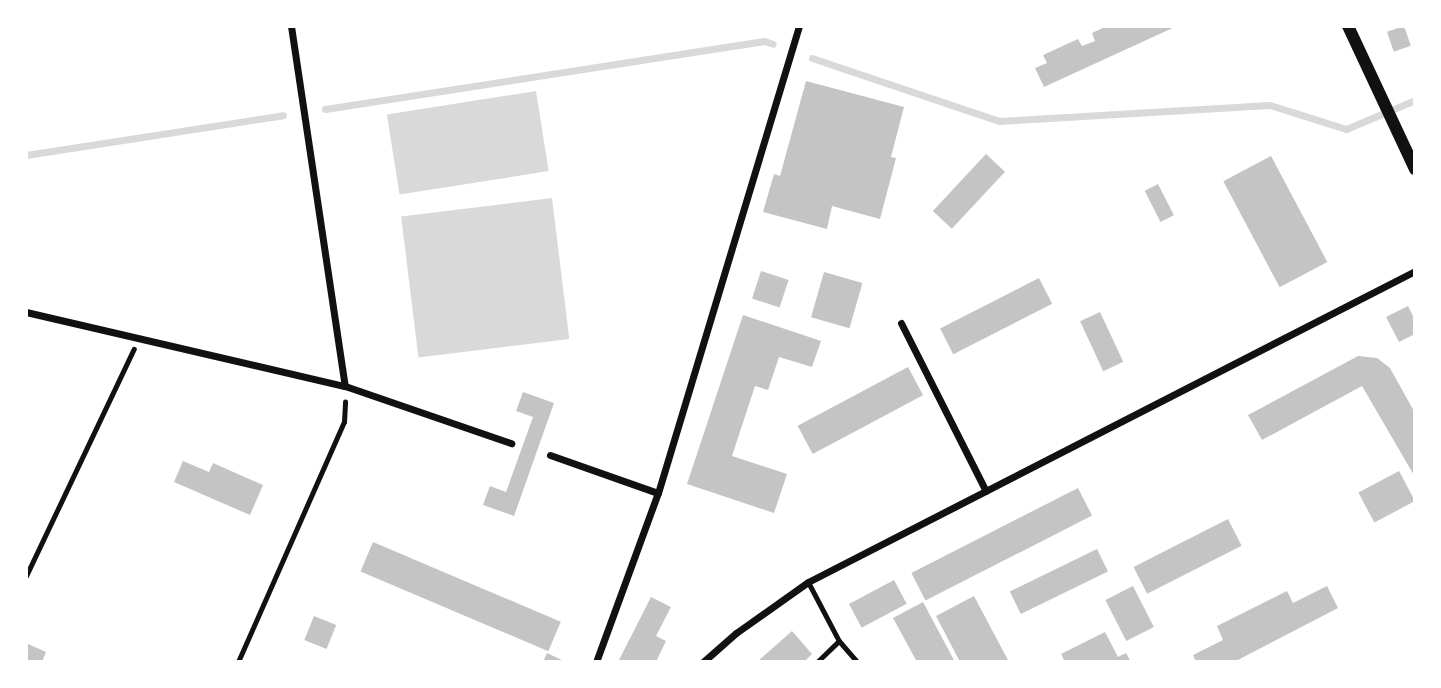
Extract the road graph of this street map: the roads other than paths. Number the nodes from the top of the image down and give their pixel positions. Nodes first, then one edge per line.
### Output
1 (291, 26) edge
2 (800, 26) edge
3 (1348, 26) edge
4 (1415, 169) edge
5 (1415, 271) edge
6 (26, 312) edge
7 (901, 323) dead end
8 (345, 386) junction
9 (511, 443) dead end
10 (550, 455) dead end
11 (986, 491) junction
12 (658, 493) junction
13 (808, 582) junction
14 (839, 641) junction
15 (596, 662) edge
16 (703, 662) edge
17 (817, 662) edge
18 (857, 662) edge

1 - 8 street
2 - 12 street
3 - 4 street
5 - 11 street
6 - 8 street
7 - 11 street
8 - 9 street
10 - 12 street
11 - 13 street
12 - 15 street
13 - 14 lane
13 - 16 street
14 - 17 lane
14 - 18 lane

